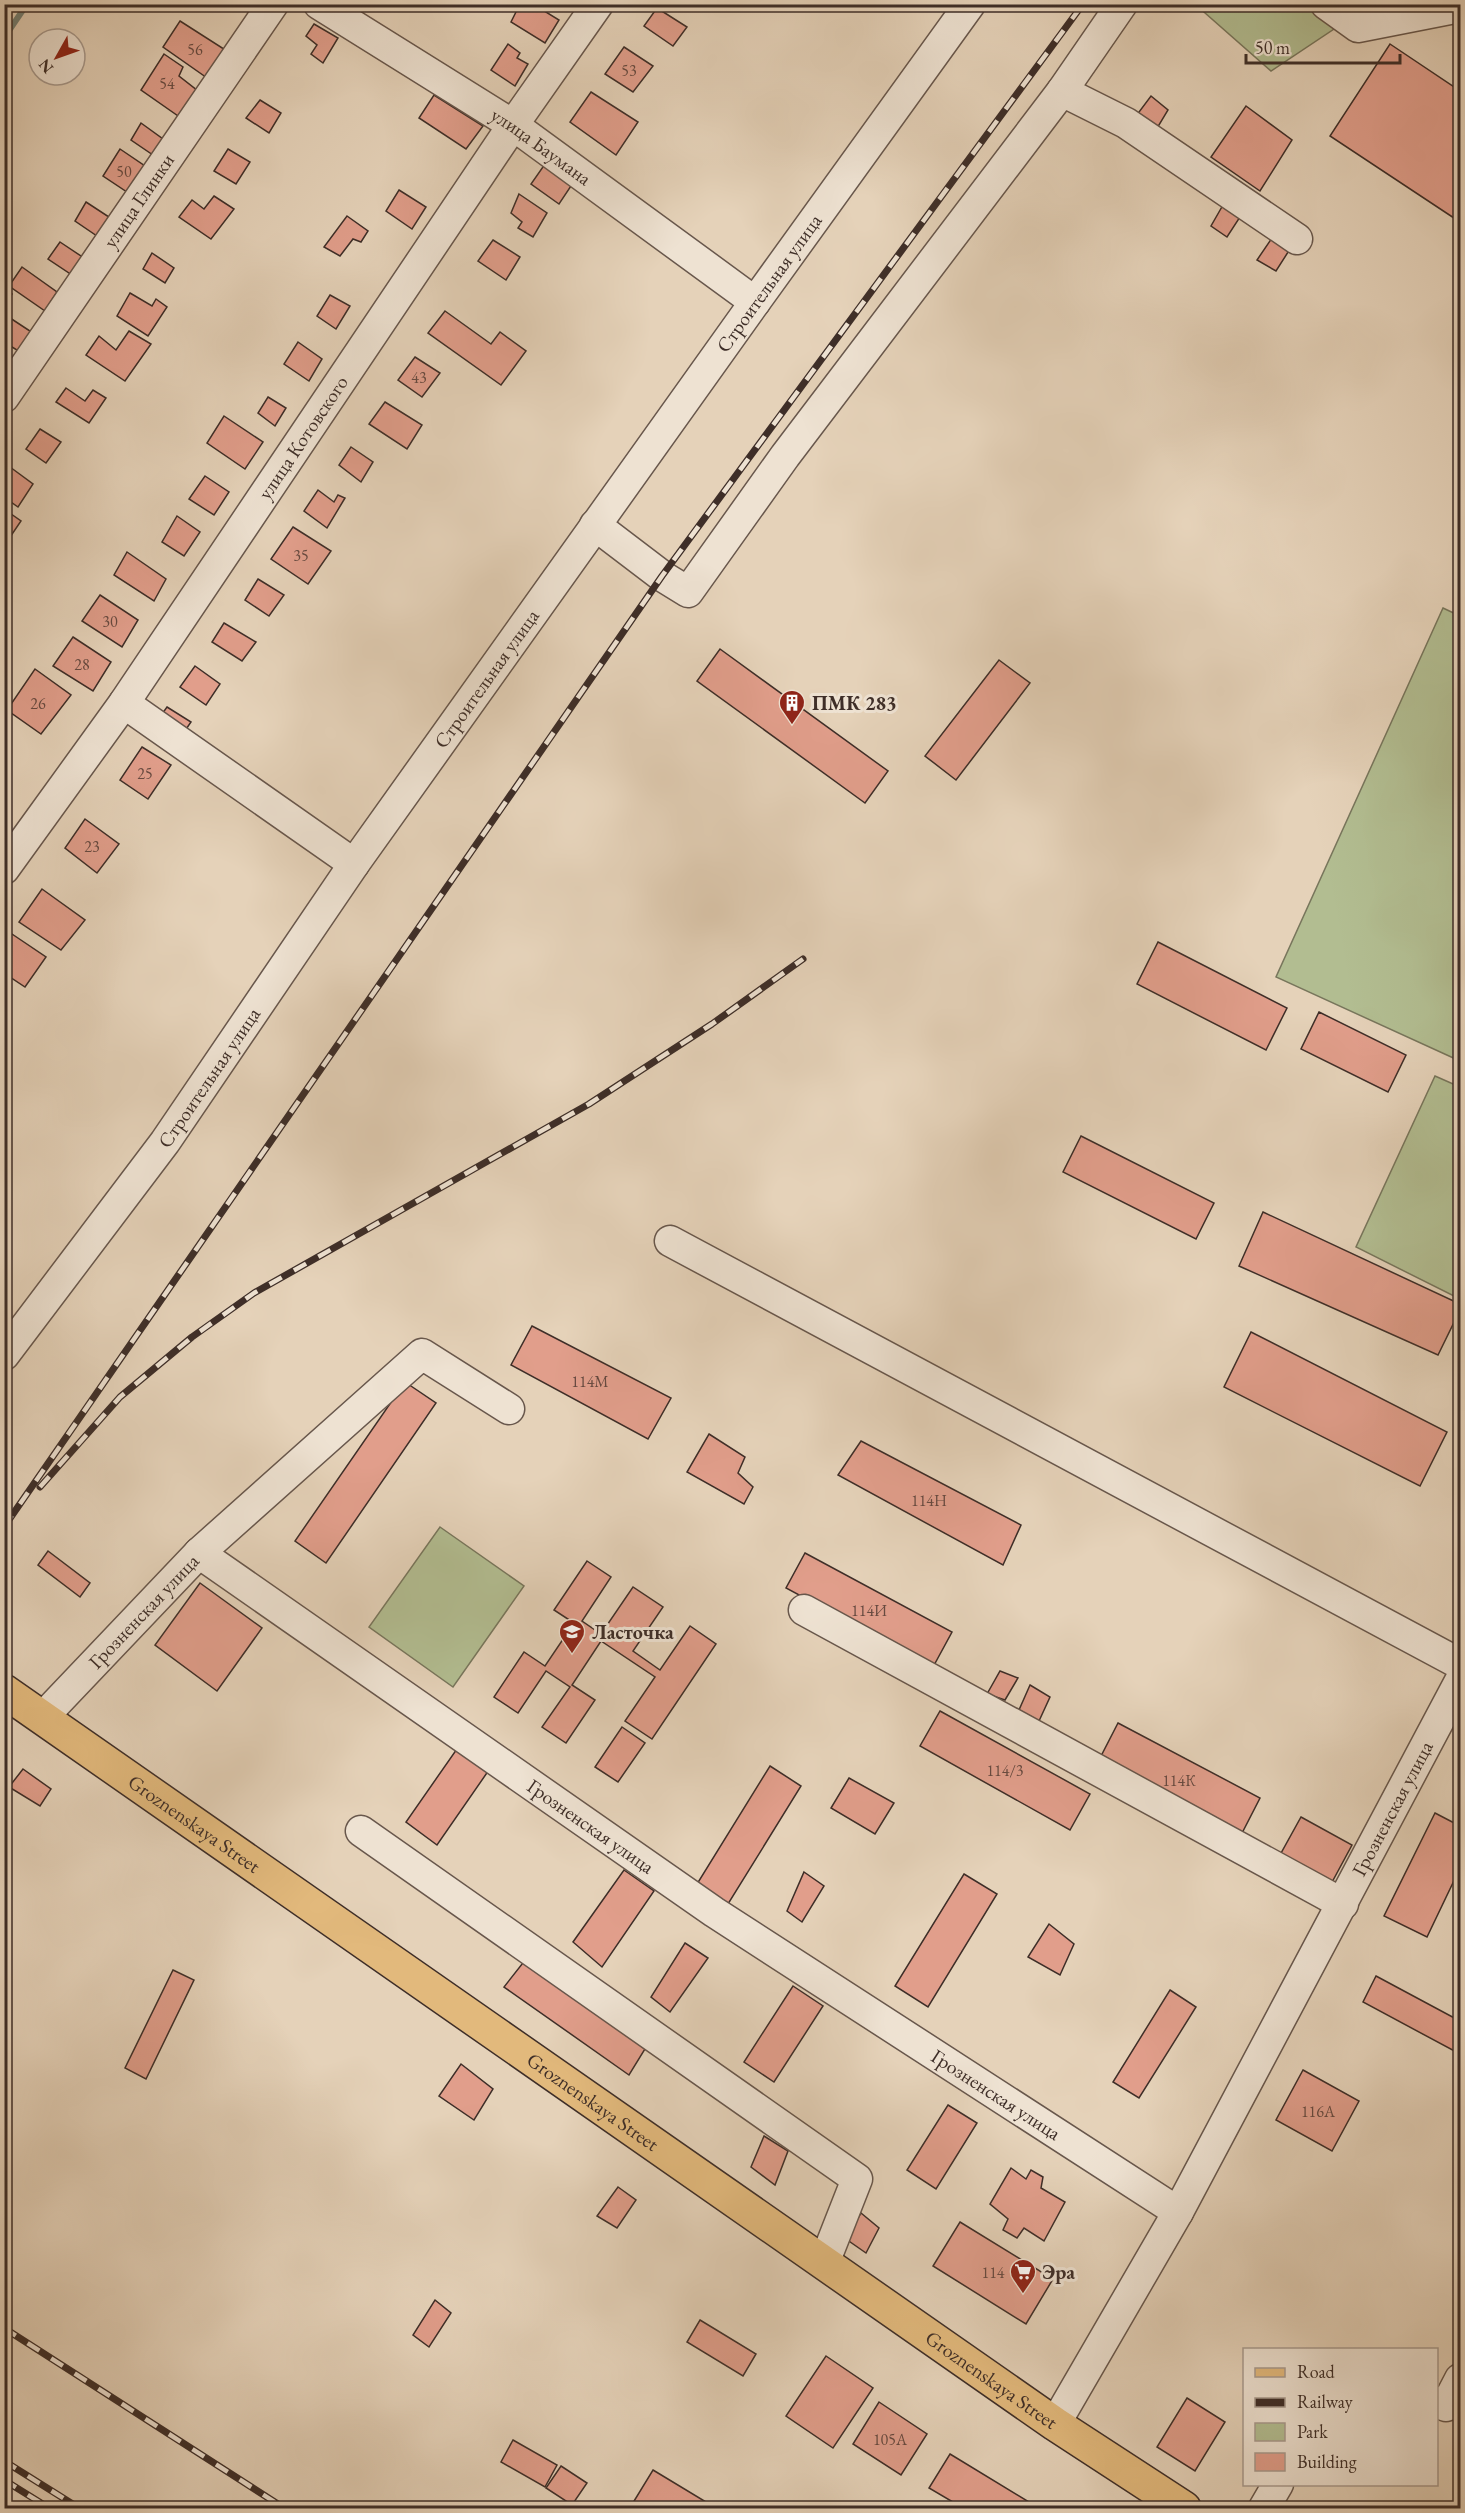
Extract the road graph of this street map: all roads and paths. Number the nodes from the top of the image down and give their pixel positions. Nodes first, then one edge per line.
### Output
1 (273, 4) edge
2 (319, 4) edge
3 (598, 4) edge
4 (970, 4) edge
5 (1122, 4) edge
6 (1326, 4) edge
7 (1461, 7) edge
8 (1062, 91) junction
9 (513, 125) junction
10 (1297, 239) dead end
11 (754, 302) junction
12 (4, 397) edge
13 (595, 525) junction
14 (124, 703) junction
15 (354, 864) junction
16 (4, 869) edge
17 (670, 1241) dead end
18 (4, 1355) edge
19 (509, 1409) dead end
20 (200, 1553) junction
21 (804, 1610) dead end
22 (1461, 1664) edge
23 (1461, 1681) edge
24 (4, 1691) edge
25 (44, 1717) junction
26 (361, 1831) dead end
27 (1342, 1904) junction
28 (1178, 2212) junction
29 (824, 2263) junction
30 (1461, 2379) edge
31 (1438, 2402) edge
32 (1055, 2424) junction
33 (1277, 2486) edge
34 (1184, 2508) edge
35 (1264, 2508) edge

1 - 12 street, улица Глинки
2 - 9 street, улица Баумана
3 - 9 street, улица Котовского
4 - 11 street, Строительная улица
5 - 8 street
6 - 7 street
8 - 10 street
8 - 13 street
9 - 11 street, улица Баумана
9 - 14 street, улица Котовского
11 - 13 street, Строительная улица
13 - 15 street, Строительная улица
14 - 15 street
14 - 16 street, улица Котовского
15 - 18 street, Строительная улица
17 - 22 street
19 - 20 street
20 - 25 street, Грозненская улица
20 - 28 street, Грозненская улица
21 - 27 street
23 - 27 street, Грозненская улица
24 - 25 main road, Groznenskaya Street
25 - 29 main road, Groznenskaya Street
26 - 29 street
27 - 28 street, Грозненская улица
28 - 32 street, Грозненская улица
29 - 32 main road, Groznenskaya Street
30 - 31 street
32 - 34 main road, Groznenskaya Street
33 - 35 street

